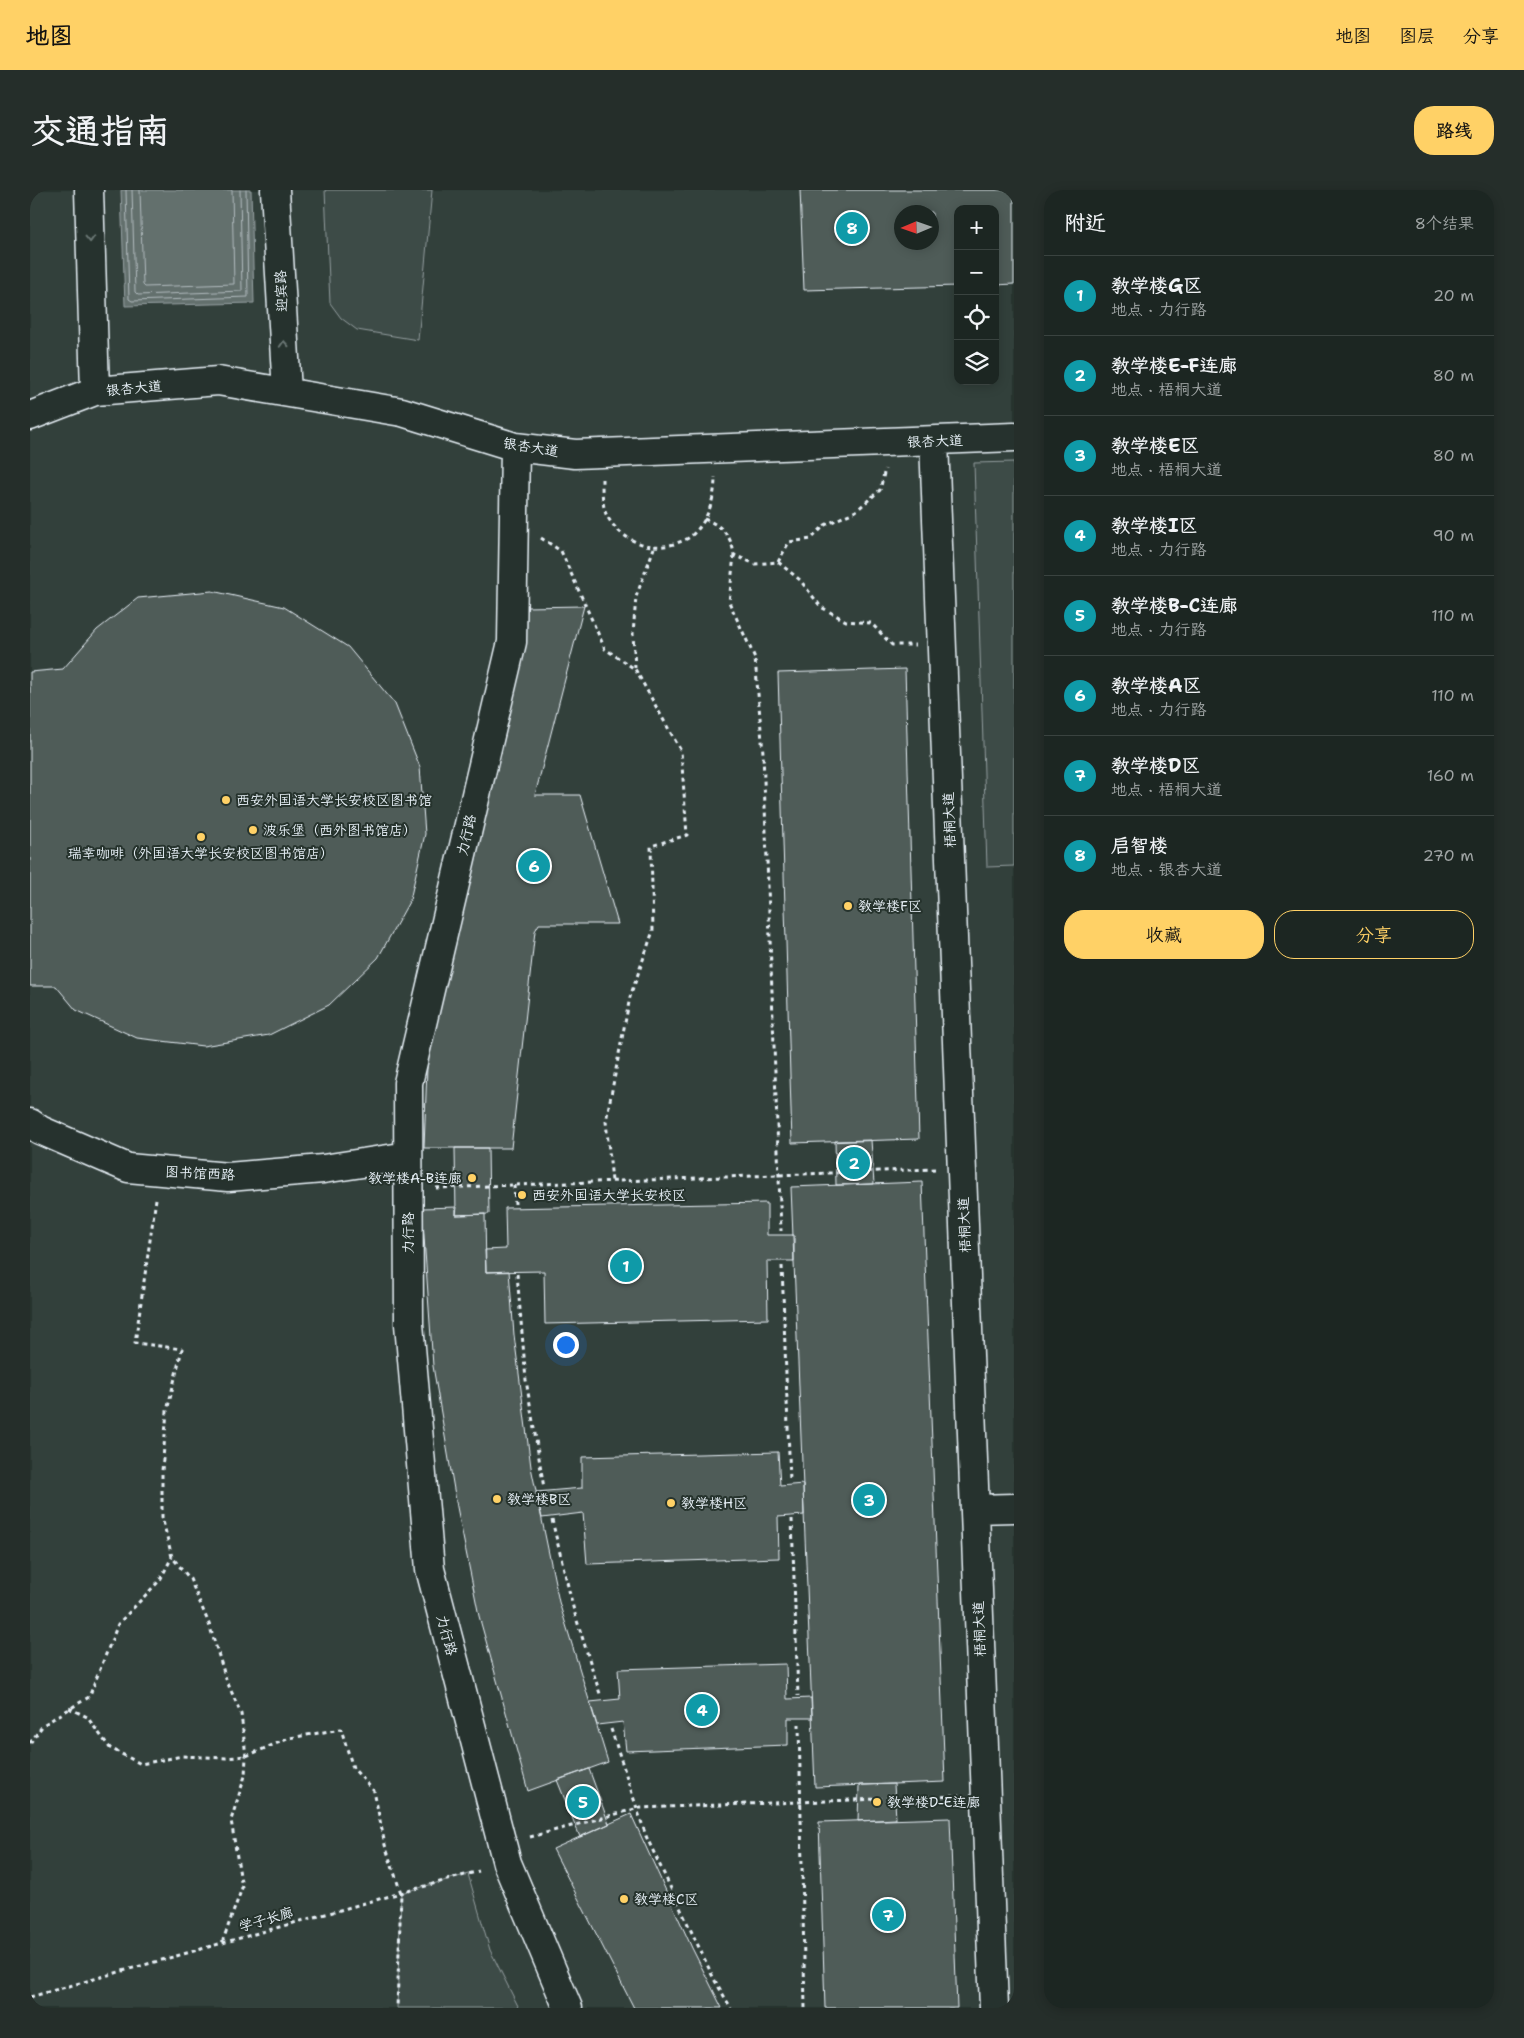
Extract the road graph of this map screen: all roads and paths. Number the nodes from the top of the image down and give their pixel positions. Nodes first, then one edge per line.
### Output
1 (89, 190) edge
2 (276, 190) edge
3 (95, 391) junction
4 (287, 392) junction
5 (30, 416) edge
6 (1014, 437) edge
7 (934, 441) junction
8 (891, 443) junction
9 (515, 447) junction
10 (714, 449) junction
11 (602, 490) dead end
12 (704, 519) junction
13 (514, 522) junction
14 (654, 548) junction
15 (734, 555) junction
16 (778, 562) junction
17 (942, 645) junction
18 (634, 669) junction
19 (408, 1122) junction
20 (30, 1123) edge
21 (408, 1156) junction
22 (374, 1161) junction
23 (962, 1168) junction
24 (160, 1171) junction
25 (779, 1175) junction
26 (612, 1181) junction
27 (514, 1185) junction
28 (408, 1189) junction
29 (515, 1204) dead end
30 (781, 1231) dead end
31 (782, 1266) dead end
32 (517, 1274) dead end
33 (790, 1481) dead end
34 (544, 1488) dead end
35 (1014, 1508) edge
36 (975, 1510) junction
37 (792, 1519) dead end
38 (552, 1520) dead end
39 (172, 1557) junction
40 (798, 1696) dead end
41 (601, 1697) dead end
42 (69, 1708) junction
43 (799, 1724) dead end
44 (611, 1728) dead end
45 (30, 1743) edge
46 (246, 1756) junction
47 (986, 1795) junction
48 (802, 1802) junction
49 (639, 1808) junction
50 (505, 1853) junction
51 (401, 1893) junction
52 (222, 1943) junction
53 (30, 1997) edge
54 (397, 2008) edge
55 (568, 2008) edge
56 (731, 2008) edge
57 (805, 2008) edge
58 (994, 2008) edge

1 -> 3 street
4 -> 2 street, 迎宾路
3 - 4 street, 银杏大道
3 - 5 street, 银杏大道
4 - 9 street, 银杏大道
6 - 7 street, 银杏大道
7 - 8 street, 银杏大道
7 - 17 street, 梧桐大道
8 - 10 street, 银杏大道
8 - 16 path
9 - 10 street, 银杏大道
9 - 13 street, 力行路
10 - 12 path
11 - 14 path
12 - 14 path
12 - 15 path
13 - 18 path
13 - 19 street, 力行路
14 - 18 path
15 - 16 path
15 - 25 path
16 - 17 path
17 - 23 street, 梧桐大道
18 - 26 path
19 - 21 street, 力行路
19 - 22 street
20 - 24 street, 图书馆西路
21 - 22 street, 图书馆西路
21 - 28 street, 力行路
22 - 24 street, 图书馆西路
22 - 28 street
23 - 25 path
23 - 36 street, 梧桐大道
24 - 39 path
25 - 26 path
25 - 30 path
26 - 27 path
27 - 28 path
27 - 29 path
28 - 50 street, 力行路
31 - 33 path
32 - 34 path
35 - 36 street
36 - 47 street, 梧桐大道
37 - 40 path
38 - 41 path
39 - 42 path
39 - 46 path
42 - 45 path
42 - 46 path
43 - 48 path
44 - 49 path
46 - 51 path
46 - 52 path
47 - 48 path, 学子长廊
47 - 58 street, 梧桐大道
48 - 49 path, 学子长廊
48 - 57 path
49 - 50 path, 学子长廊
49 - 56 path
50 - 51 path, 学子长廊
50 - 55 street, 力行路
51 - 52 path, 学子长廊
51 - 54 path
52 - 53 path, 学子长廊

